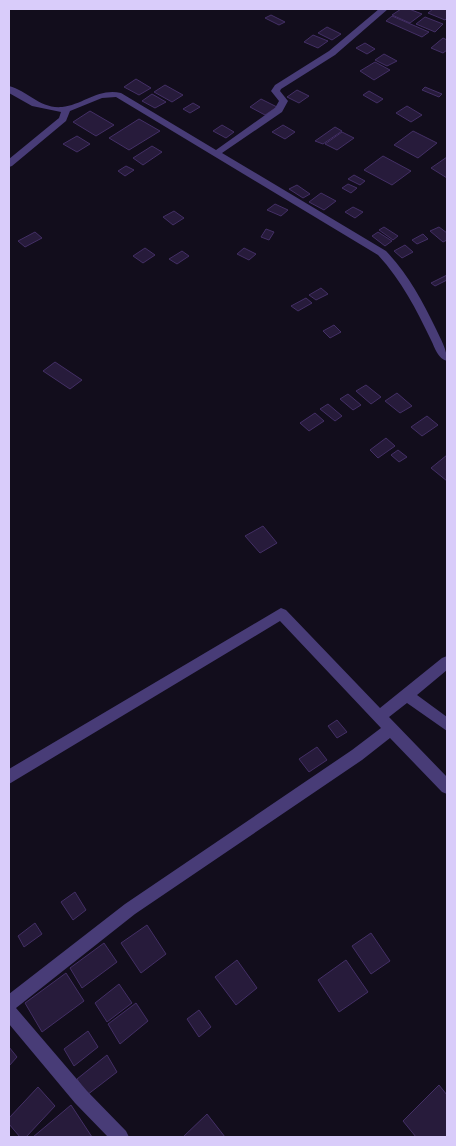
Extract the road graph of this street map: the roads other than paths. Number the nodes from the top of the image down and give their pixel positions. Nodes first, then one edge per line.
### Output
1 (384, 9) edge
2 (9, 89) edge
3 (66, 110) junction
4 (217, 153) junction
5 (9, 164) edge
6 (447, 357) edge
7 (447, 662) edge
8 (408, 696) junction
9 (380, 716) junction
10 (447, 725) edge
11 (392, 728) junction
12 (9, 777) edge
13 (447, 787) edge
14 (9, 1004) edge
15 (9, 1012) edge
16 (120, 1137) edge

1 - 4 street
2 - 3 street
3 - 4 street
3 - 5 street
4 - 6 street
7 - 8 street
8 - 9 street
8 - 10 street
9 - 11 street
9 - 12 street
11 - 13 street
11 - 14 street
15 - 16 street

